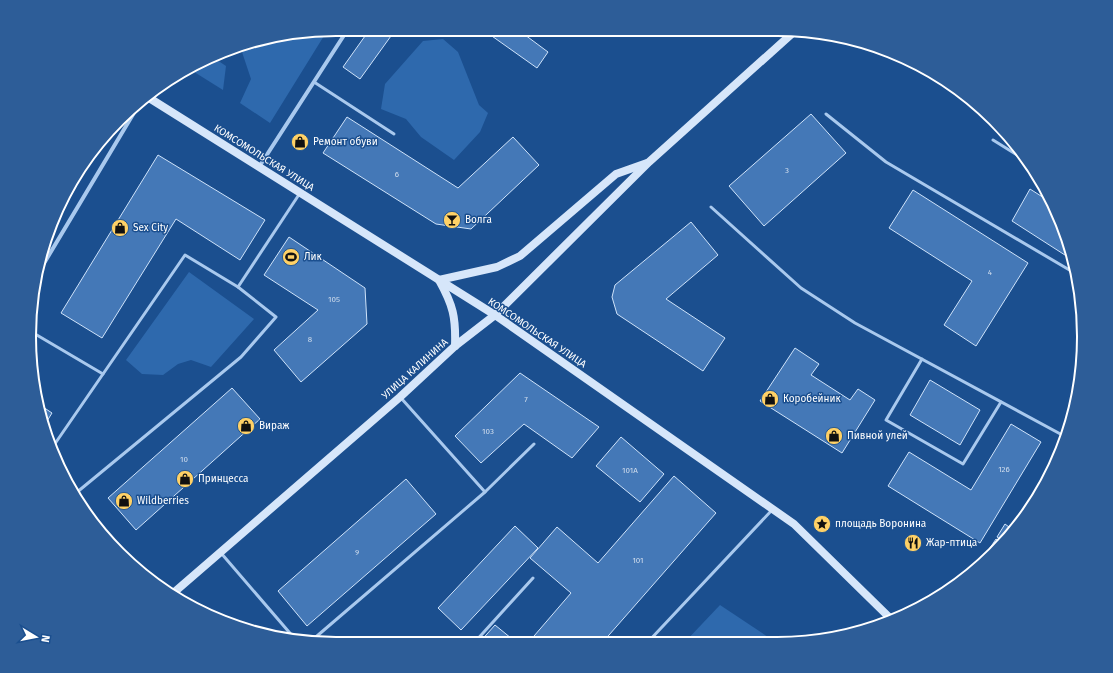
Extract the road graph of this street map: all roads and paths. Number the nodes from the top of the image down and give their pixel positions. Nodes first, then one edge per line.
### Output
1 (344, 36) edge
2 (789, 37) edge
3 (314, 82) junction
4 (152, 100) edge
5 (826, 114) dead end
6 (131, 117) edge
7 (394, 134) dead end
8 (993, 140) dead end
9 (1014, 153) edge
10 (650, 162) junction
11 (259, 167) junction
12 (301, 192) junction
13 (710, 207) dead end
14 (46, 260) edge
15 (1069, 270) edge
16 (439, 280) junction
17 (238, 287) junction
18 (495, 315) junction
19 (36, 335) edge
20 (455, 346) junction
21 (922, 359) junction
22 (103, 374) junction
23 (400, 397) junction
24 (1002, 402) junction
25 (1061, 434) edge
26 (56, 443) edge
27 (534, 444) dead end
28 (79, 491) edge
29 (485, 492) junction
30 (773, 509) junction
31 (220, 552) junction
32 (533, 578) dead end
33 (176, 590) edge
34 (887, 615) edge
35 (290, 633) edge
36 (317, 636) edge
37 (479, 637) edge
38 (653, 637) edge

1 - 3 street
2 - 10 main road, УЛИЦА КАЛИНИНА
3 - 7 lane
3 - 11 street
4 - 11 main road, КОМСОМОЛЬСКАЯ УЛИЦА
5 - 15 lane
6 - 14 street
8 - 9 lane
10 - 16 main road
10 - 18 main road, УЛИЦА КАЛИНИНА
11 - 12 main road, КОМСОМОЛЬСКАЯ УЛИЦА
12 - 16 main road, КОМСОМОЛЬСКАЯ УЛИЦА
12 - 17 lane
13 - 21 lane
16 - 18 main road, КОМСОМОЛЬСКАЯ УЛИЦА
16 - 20 main road
17 - 22 lane
17 - 28 lane
18 - 20 main road, УЛИЦА КАЛИНИНА
18 - 30 main road, КОМСОМОЛЬСКАЯ УЛИЦА
19 - 22 lane
20 - 23 main road, УЛИЦА КАЛИНИНА
21 - 24 lane
21 - 24 lane
22 - 26 lane
23 - 29 lane
23 - 31 main road, УЛИЦА КАЛИНИНА
24 - 25 lane
27 - 29 lane
29 - 36 lane
30 - 34 main road, КОМСОМОЛЬСКАЯ УЛИЦА
30 - 38 lane
31 - 33 main road, УЛИЦА КАЛИНИНА
31 - 35 lane
32 - 37 lane

